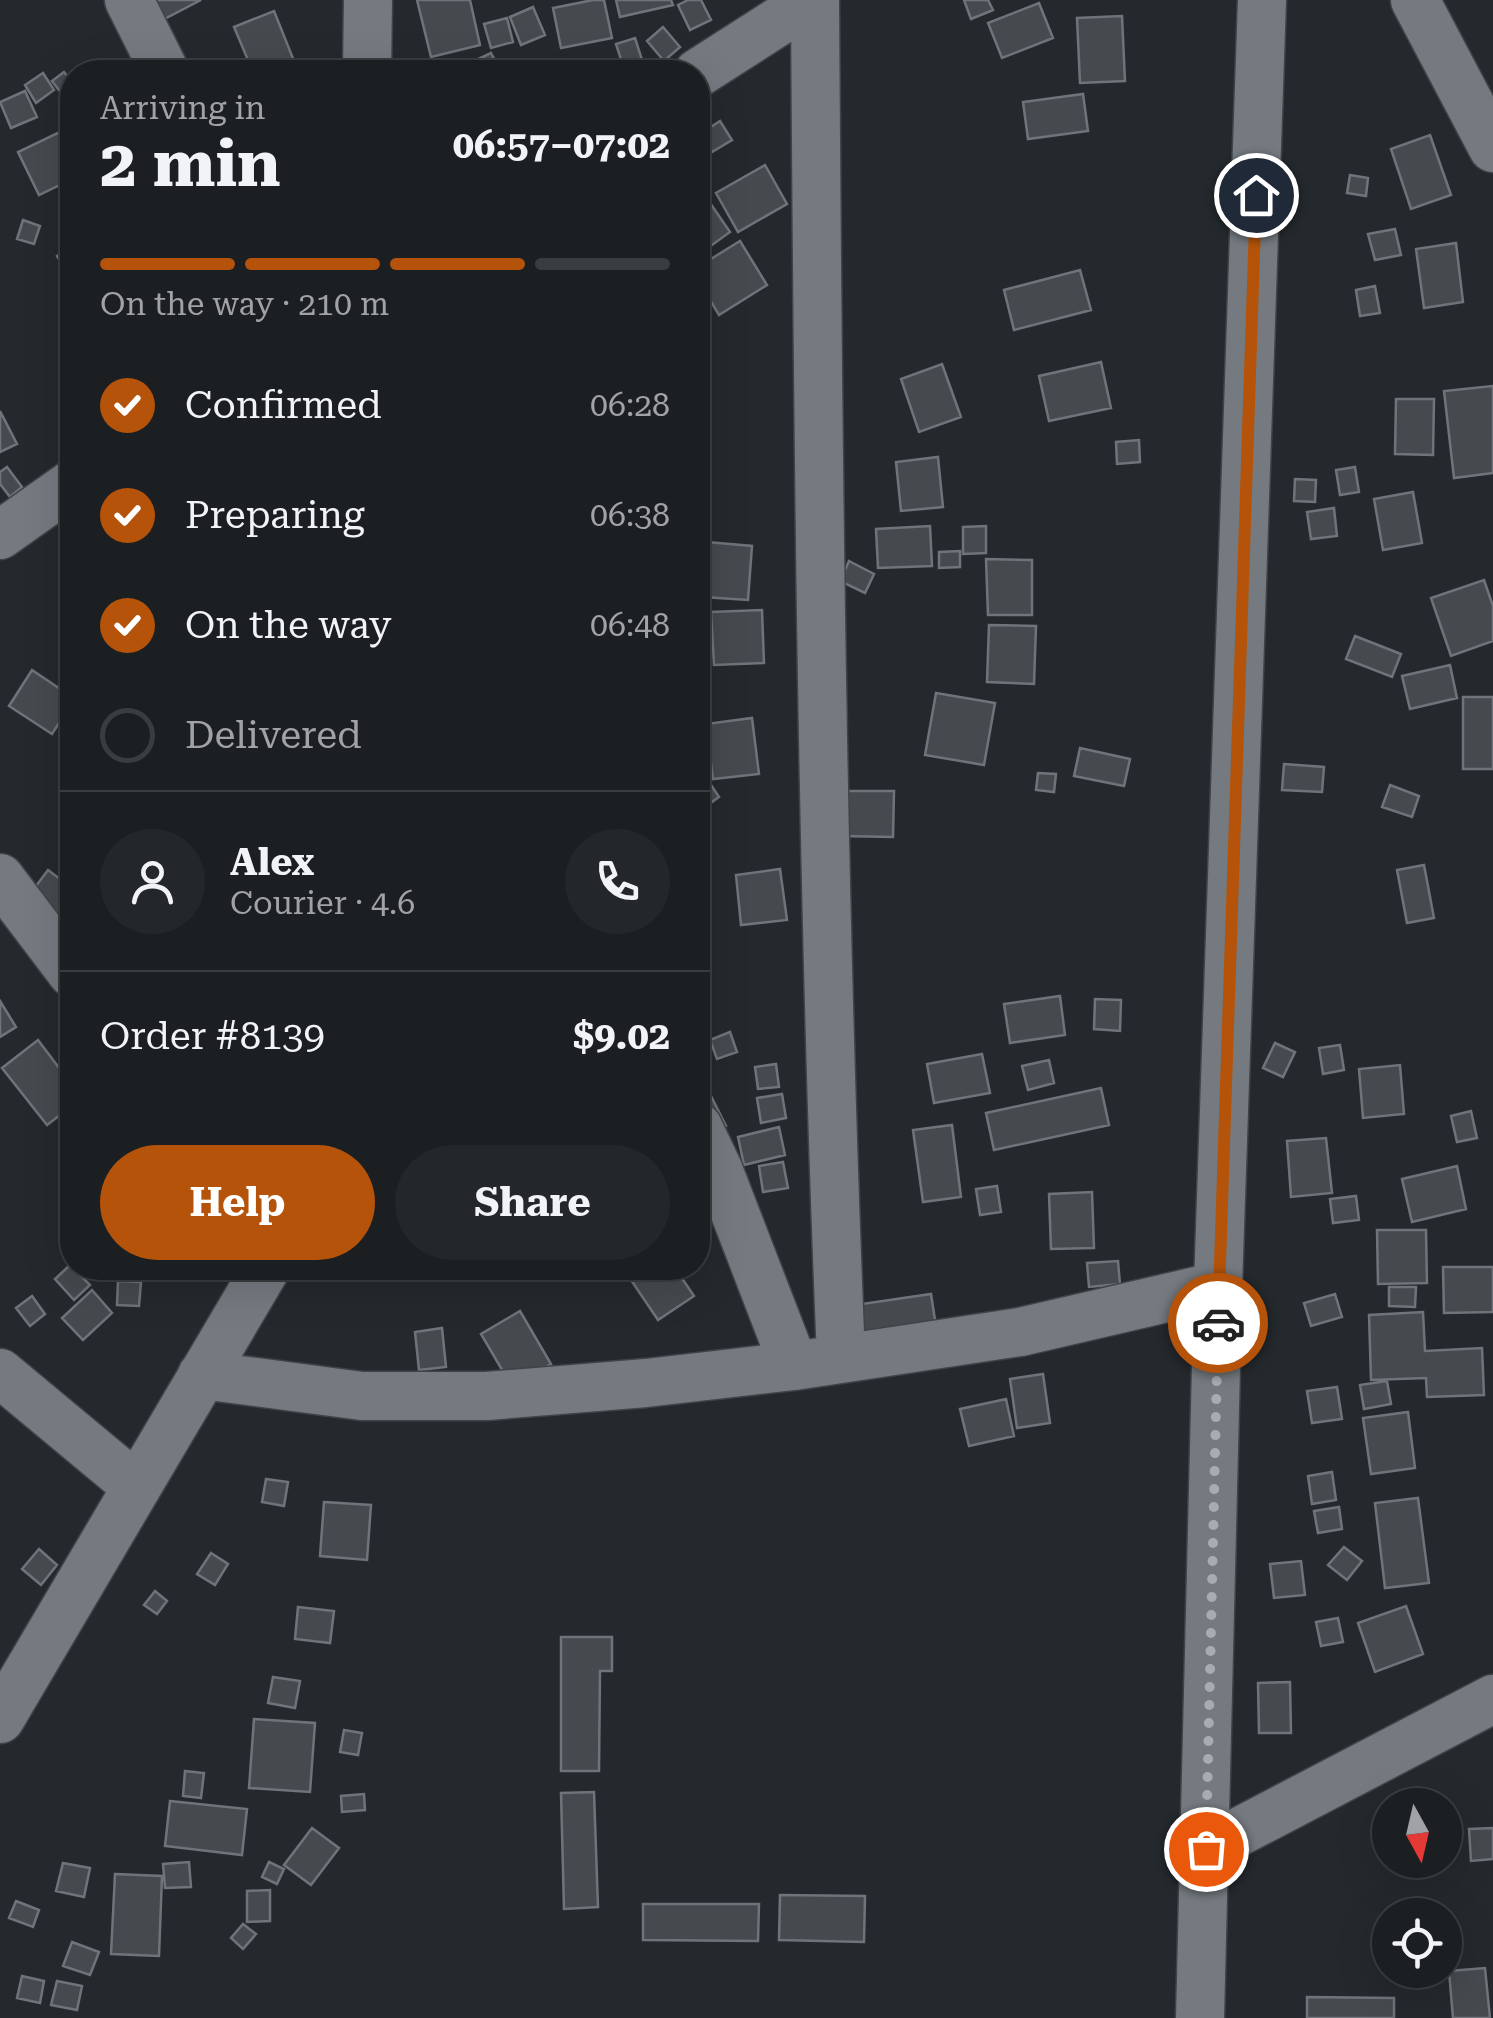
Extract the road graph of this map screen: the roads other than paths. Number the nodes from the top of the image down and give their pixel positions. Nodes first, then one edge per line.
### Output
1 (129, 0) edge
2 (368, 0) edge
3 (814, 0) edge
4 (1262, 0) edge
5 (1414, 0) edge
6 (159, 60) edge
7 (367, 60) edge
8 (710, 65) edge
9 (1493, 148) edge
10 (60, 492) edge
11 (0, 535) edge
12 (0, 878) edge
13 (60, 957) edge
14 (710, 1152) edge
15 (259, 1280) edge
16 (1218, 1286) junction
17 (841, 1357) junction
18 (794, 1366) junction
19 (0, 1374) edge
20 (202, 1375) junction
21 (137, 1487) junction
22 (1493, 1698) edge
23 (0, 1719) edge
24 (1206, 1849) junction
25 (1200, 2018) edge

1 - 6 street
2 - 7 street
3 - 8 street
3 - 17 street
4 - 16 street
5 - 9 street
10 - 11 street
12 - 13 street
14 - 18 street
15 - 20 street
16 - 17 street
16 - 24 street
17 - 18 street
18 - 20 street
19 - 21 street
20 - 21 street
21 - 23 street
22 - 24 street
24 - 25 street

